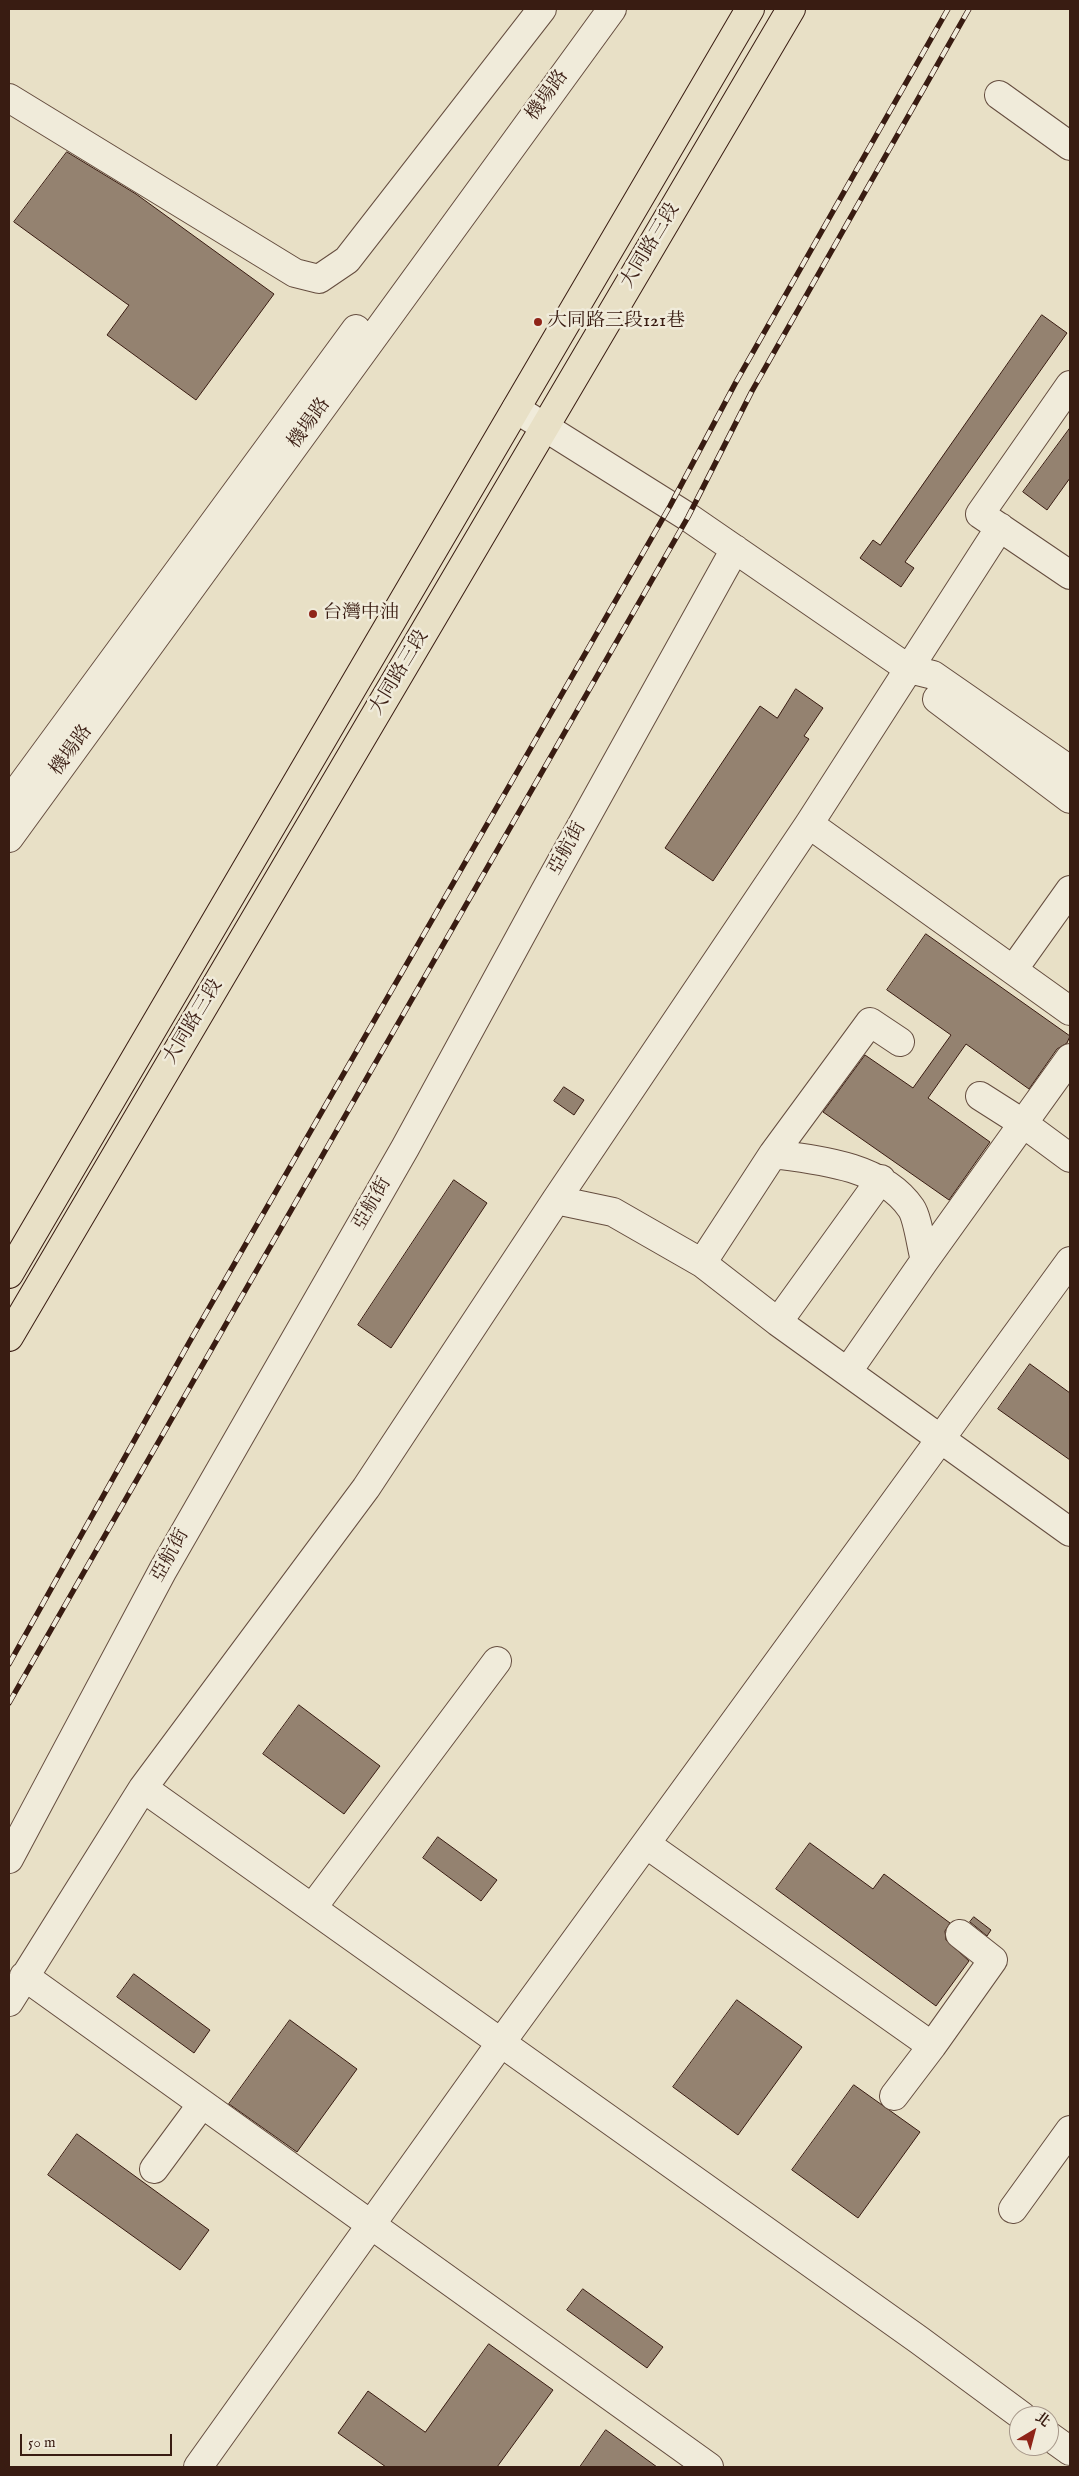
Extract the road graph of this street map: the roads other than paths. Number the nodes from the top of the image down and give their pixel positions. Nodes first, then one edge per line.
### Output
1 (542, 9) edge
2 (590, 9) edge
3 (612, 9) edge
4 (750, 9) edge
5 (791, 9) edge
6 (999, 95) dead end
7 (9, 98) edge
8 (1070, 146) edge
9 (1070, 384) edge
10 (516, 409) junction
11 (544, 427) junction
12 (1000, 526) junction
13 (735, 549) junction
14 (1070, 575) edge
15 (910, 669) junction
16 (1070, 770) edge
17 (1070, 799) edge
18 (9, 802) edge
19 (809, 824) junction
20 (9, 838) edge
21 (1070, 890) edge
22 (1013, 970) junction
23 (1070, 1012) edge
24 (900, 1042) dead end
25 (1070, 1058) edge
26 (980, 1096) dead end
27 (1024, 1124) junction
28 (773, 1154) junction
29 (1070, 1158) edge
30 (880, 1178) junction
31 (556, 1200) junction
32 (925, 1260) junction
33 (1070, 1261) edge
34 (702, 1263) junction
35 (9, 1274) edge
36 (778, 1322) junction
37 (9, 1337) edge
38 (848, 1371) junction
39 (941, 1437) junction
40 (1070, 1532) edge
41 (496, 1662) dead end
42 (143, 1788) junction
43 (646, 1844) junction
44 (9, 1859) edge
45 (313, 1907) junction
46 (960, 1934) dead end
47 (24, 1976) junction
48 (9, 2002) edge
49 (500, 2044) junction
50 (932, 2046) junction
51 (894, 2096) dead end
52 (202, 2104) junction
53 (1070, 2130) edge
54 (154, 2169) dead end
55 (1013, 2208) dead end
56 (370, 2224) junction
57 (1009, 2406) edge
58 (1059, 2443) edge
59 (1070, 2451) edge
60 (198, 2467) edge
61 (709, 2467) edge

1 - 7 street
2 - 18 street, 機場路
3 - 20 street, 機場路
4 - 10 main road, 大同路三段
5 - 11 main road, 大同路三段
6 - 8 street
9 - 12 street
10 - 11 street
10 - 35 main road, 大同路三段
11 - 13 street
11 - 37 main road, 大同路三段
12 - 14 street
12 - 15 street
13 - 15 street
13 - 44 street, 亞航街
15 - 16 street
15 - 17 street
15 - 19 street
19 - 22 street
19 - 31 street
21 - 22 street
22 - 23 street
24 - 28 street
25 - 27 street
26 - 27 street
27 - 29 street
27 - 32 street
28 - 30 street
28 - 34 street
30 - 32 street
30 - 36 street
31 - 34 street
31 - 42 street
32 - 38 street
33 - 39 street
34 - 36 street
36 - 38 street
38 - 39 street
39 - 40 street
39 - 43 street
41 - 45 street
42 - 45 street
42 - 47 street
43 - 49 street
43 - 50 street
45 - 49 street
46 - 50 street
47 - 48 street
47 - 52 street
49 - 56 street
49 - 57 street
50 - 51 street
52 - 54 street
52 - 56 street
53 - 55 street
56 - 60 street
56 - 61 street
58 - 59 street

